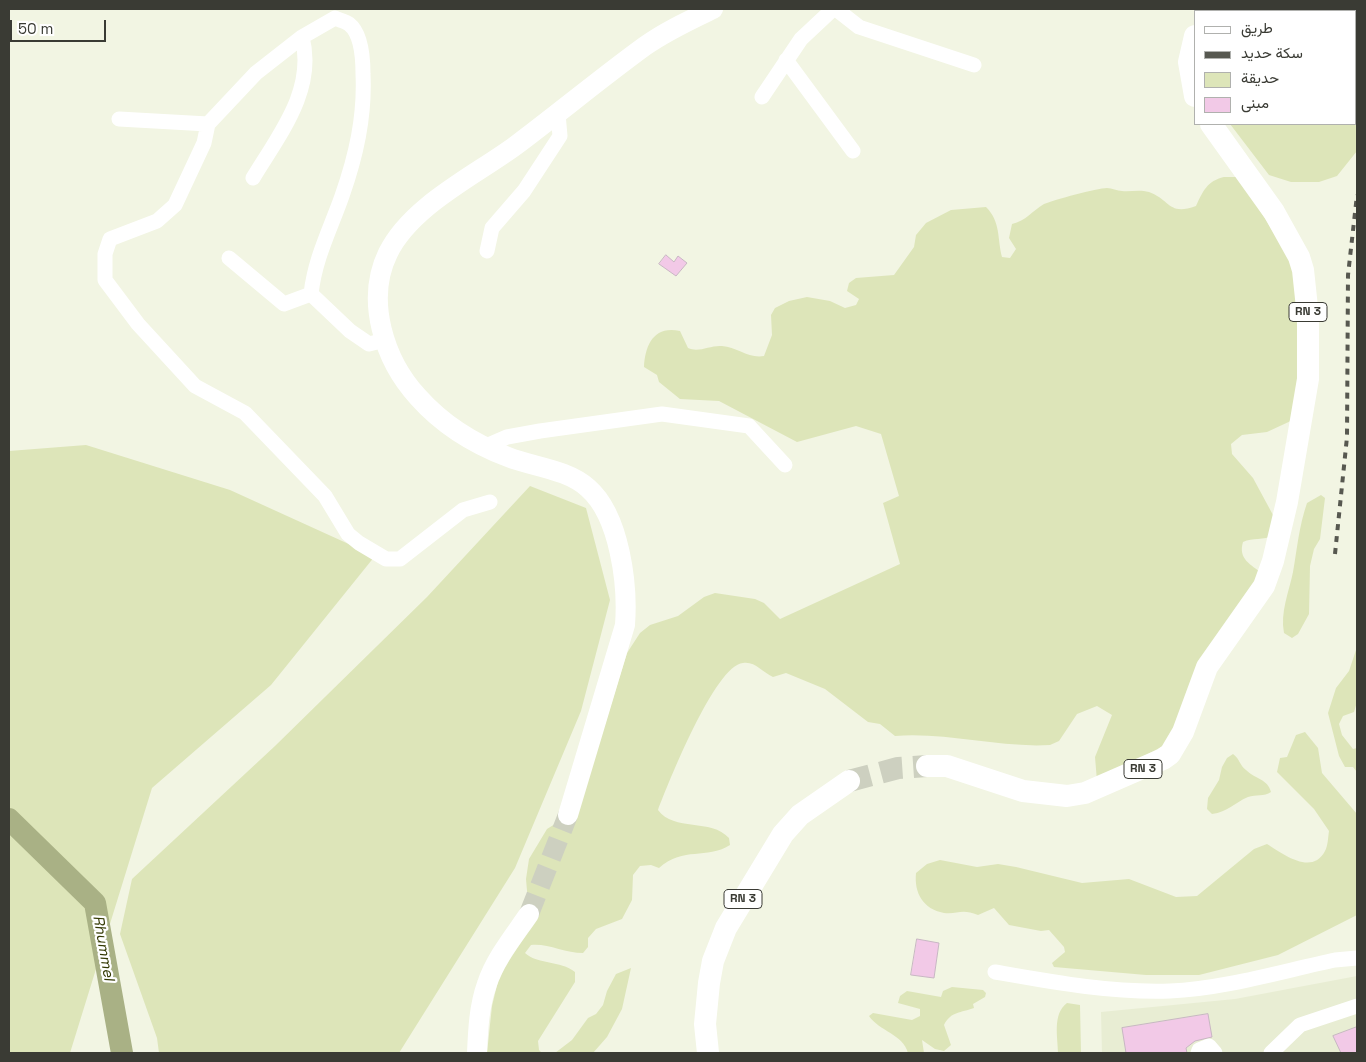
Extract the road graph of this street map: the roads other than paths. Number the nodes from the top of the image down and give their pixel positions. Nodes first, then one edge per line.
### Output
1 (713, 9) edge
2 (834, 9) edge
3 (302, 37) junction
4 (1194, 40) edge
5 (786, 60) junction
6 (974, 65) dead end
7 (1194, 90) edge
8 (762, 98) dead end
9 (558, 114) junction
10 (119, 119) dead end
11 (208, 124) junction
12 (1212, 125) edge
13 (853, 152) dead end
14 (253, 178) dead end
15 (487, 251) dead end
16 (229, 258) dead end
17 (310, 294) junction
18 (385, 340) junction
19 (484, 447) junction
20 (785, 465) dead end
21 (490, 502) dead end
22 (928, 766) tunnel mouth
23 (849, 781) tunnel mouth
24 (568, 815) tunnel mouth
25 (529, 914) tunnel mouth
26 (1357, 958) edge
27 (995, 972) dead end
28 (1357, 1006) edge
29 (476, 1053) edge
30 (708, 1053) edge
31 (1198, 1053) edge
32 (1215, 1053) edge
33 (1271, 1053) edge

1 - 9 main road
2 - 5 street
2 - 6 street
3 - 11 street
3 - 14 street
3 - 17 street
4 - 7 main road
5 - 8 street
5 - 13 street
9 - 15 street
9 - 18 main road
10 - 11 street
11 - 21 street
12 - 22 main road, RN 3
16 - 17 street
17 - 18 street
18 - 19 main road
19 - 20 street
19 - 24 main road
23 - 30 main road, RN 3
25 - 29 main road
26 - 27 street
28 - 33 street
31 - 32 street

